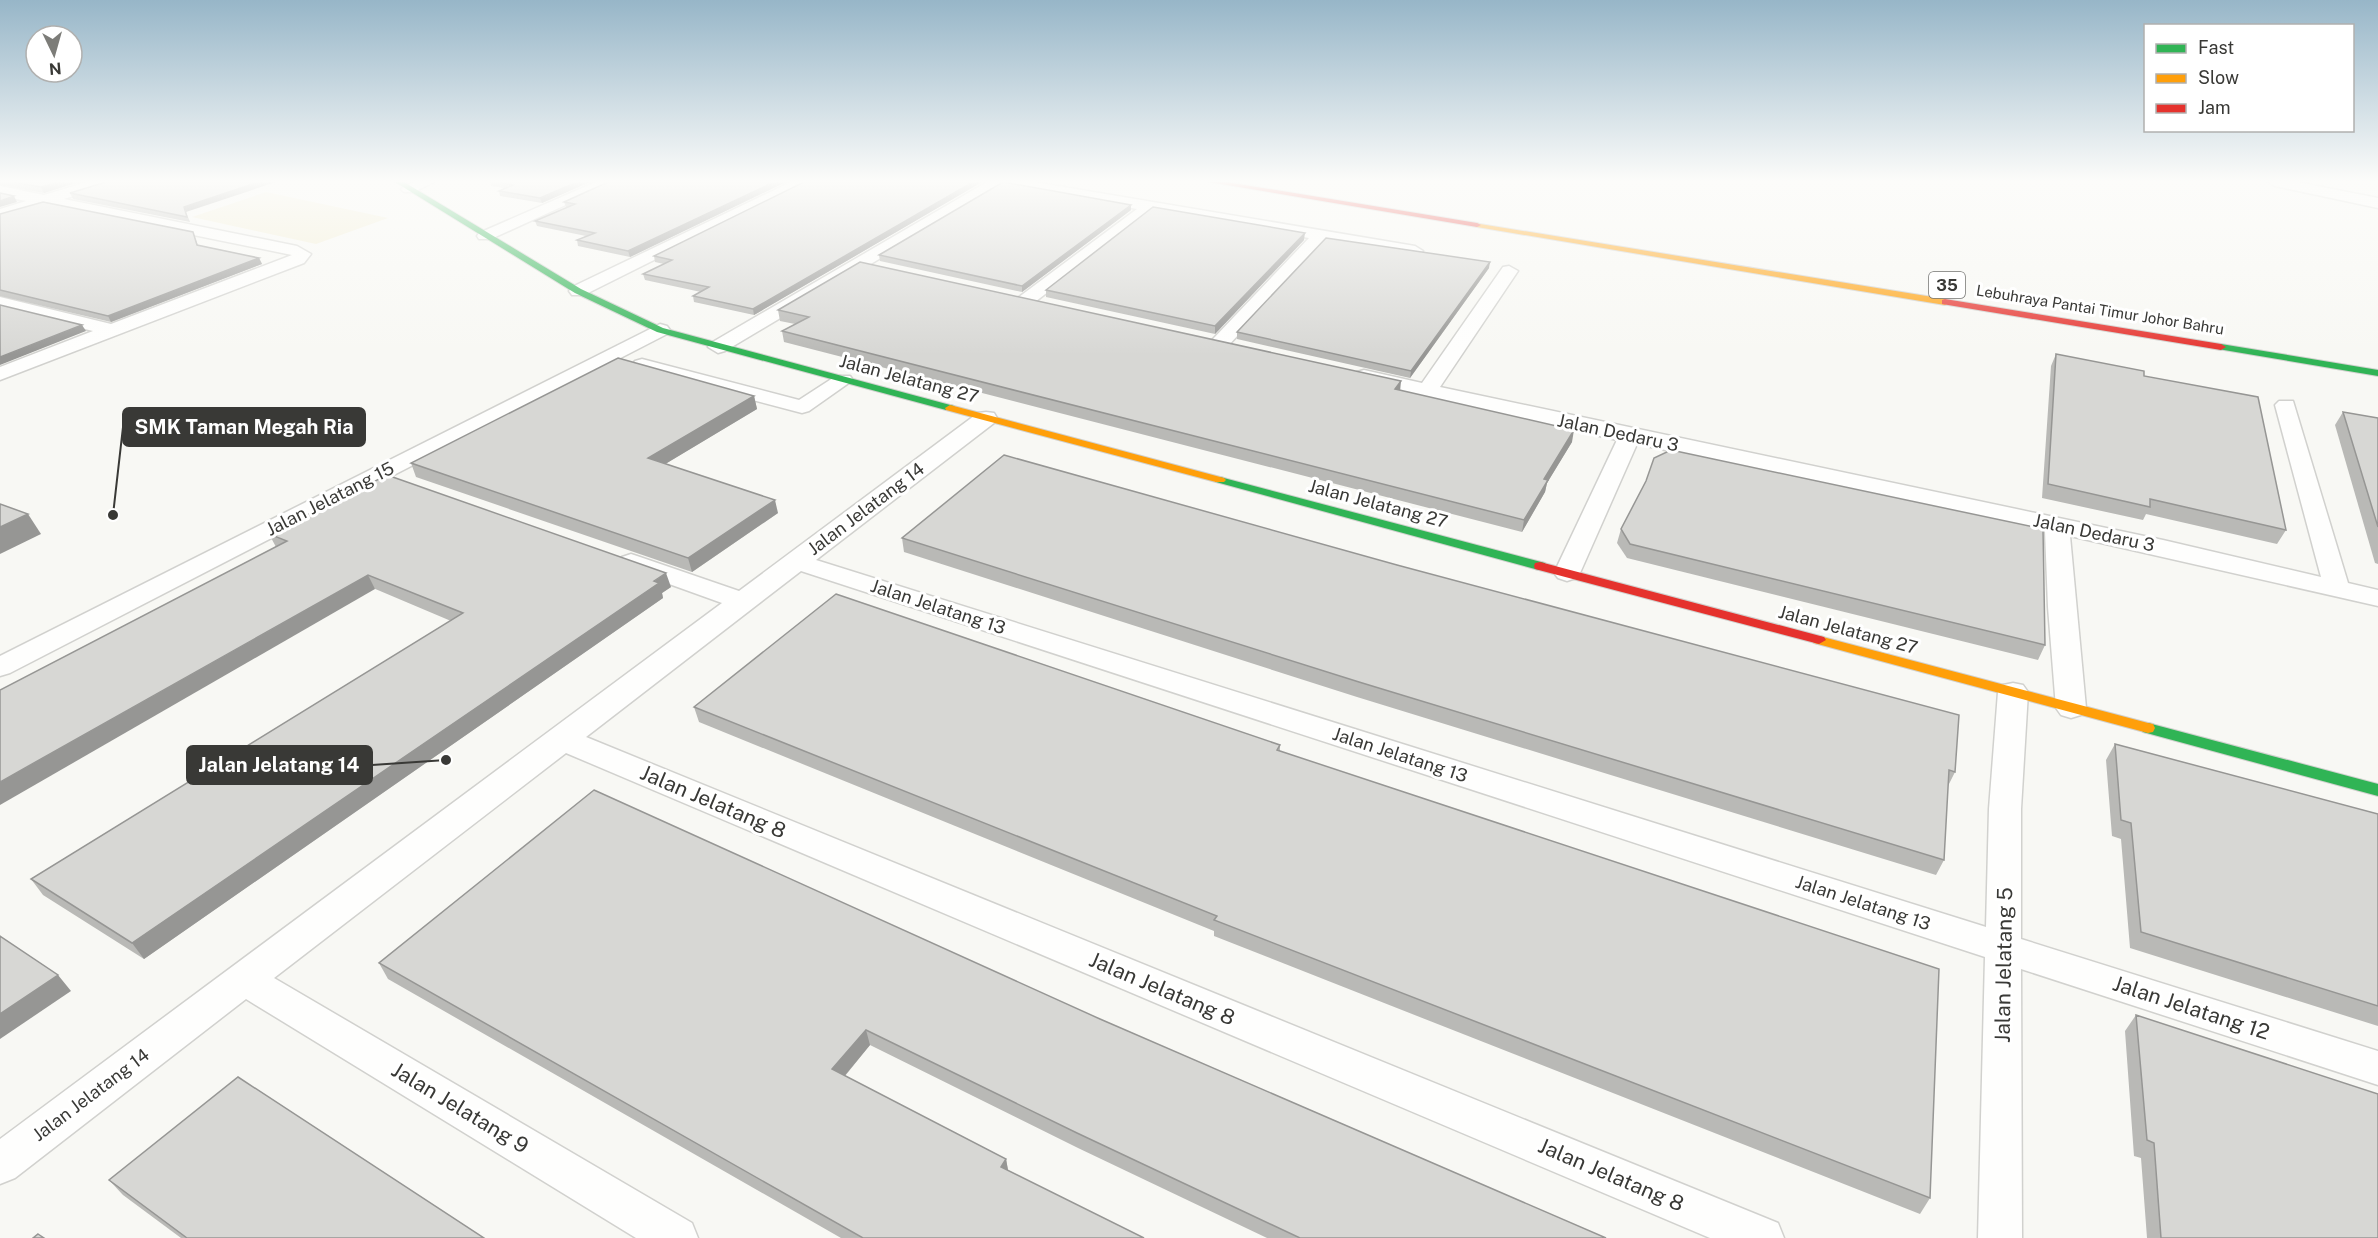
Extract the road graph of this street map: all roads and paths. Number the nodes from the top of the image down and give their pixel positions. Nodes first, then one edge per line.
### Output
1 (245, 240) edge
2 (491, 240) edge
3 (684, 240) edge
4 (900, 240) edge
5 (1106, 240) edge
6 (1317, 240) edge
7 (1354, 240) edge
8 (1565, 240) edge
9 (1657, 240) edge
10 (1665, 241) dead end
11 (1415, 251) edge
12 (859, 264) junction
13 (892, 271) edge
14 (1509, 271) dead end
15 (578, 291) junction
16 (1003, 296) edge
17 (1025, 301) junction
18 (0, 302) edge
19 (1057, 307) edge
20 (111, 330) junction
21 (660, 330) junction
22 (1198, 338) edge
23 (1220, 343) junction
24 (718, 347) junction
25 (1243, 348) edge
26 (609, 357) junction
27 (1343, 371) edge
28 (2378, 373) edge
29 (0, 374) edge
30 (843, 380) junction
31 (1428, 390) junction
32 (2286, 405) dead end
33 (986, 418) junction
34 (1630, 436) junction
35 (379, 474) junction
36 (412, 486) edge
37 (2057, 526) junction
38 (611, 555) edge
39 (797, 562) junction
40 (1567, 573) junction
41 (2337, 589) junction
42 (2378, 598) edge
43 (744, 602) junction
44 (0, 668) edge
45 (2013, 692) junction
46 (2071, 708) junction
47 (561, 739) junction
48 (2378, 790) edge
49 (2004, 948) junction
50 (244, 979) junction
51 (2378, 1068) edge
52 (0, 1164) edge
53 (676, 1238) edge
54 (1762, 1238) edge
55 (2001, 1238) edge

1 - 20 street
2 - 15 main road, Jalan Jelatang 27
3 - 15 street
4 - 12 street
5 - 17 street
6 - 23 street
7 - 11 street
8 - 28 main road, Lebuhraya Pantai Timur Johor Bahru / 35
9 - 10 main road
12 - 13 street
12 - 24 street
14 - 31 street
15 - 21 main road, Jalan Jelatang 27
16 - 17 street
17 - 19 street
18 - 20 street
20 - 29 street
21 - 24 main road, Jalan Jelatang 27
21 - 26 street, Jalan Jelatang 15
22 - 23 street
23 - 25 street
24 - 30 main road, Jalan Jelatang 27
26 - 30 street
26 - 35 street, Jalan Jelatang 15
27 - 31 street, Jalan Dedaru 3
30 - 33 main road, Jalan Jelatang 27
31 - 34 street, Jalan Dedaru 3
32 - 41 street
33 - 39 street, Jalan Jelatang 14
33 - 40 main road, Jalan Jelatang 27
34 - 37 street, Jalan Dedaru 3
34 - 40 street
35 - 36 street
35 - 44 street, Jalan Jelatang 15
37 - 41 street, Jalan Dedaru 3
37 - 46 street
38 - 43 street
39 - 43 street, Jalan Jelatang 14
39 - 49 street, Jalan Jelatang 13
40 - 45 main road, Jalan Jelatang 27
41 - 42 street, Jalan Dedaru 3
43 - 47 street, Jalan Jelatang 14
45 - 46 main road, Jalan Jelatang 27
45 - 49 street, Jalan Jelatang 5
46 - 48 main road, Jalan Jelatang 27
47 - 50 street, Jalan Jelatang 14
47 - 54 street, Jalan Jelatang 8
49 - 51 street, Jalan Jelatang 12
49 - 55 street, Jalan Jelatang 5
50 - 52 street, Jalan Jelatang 14
50 - 53 street, Jalan Jelatang 9

